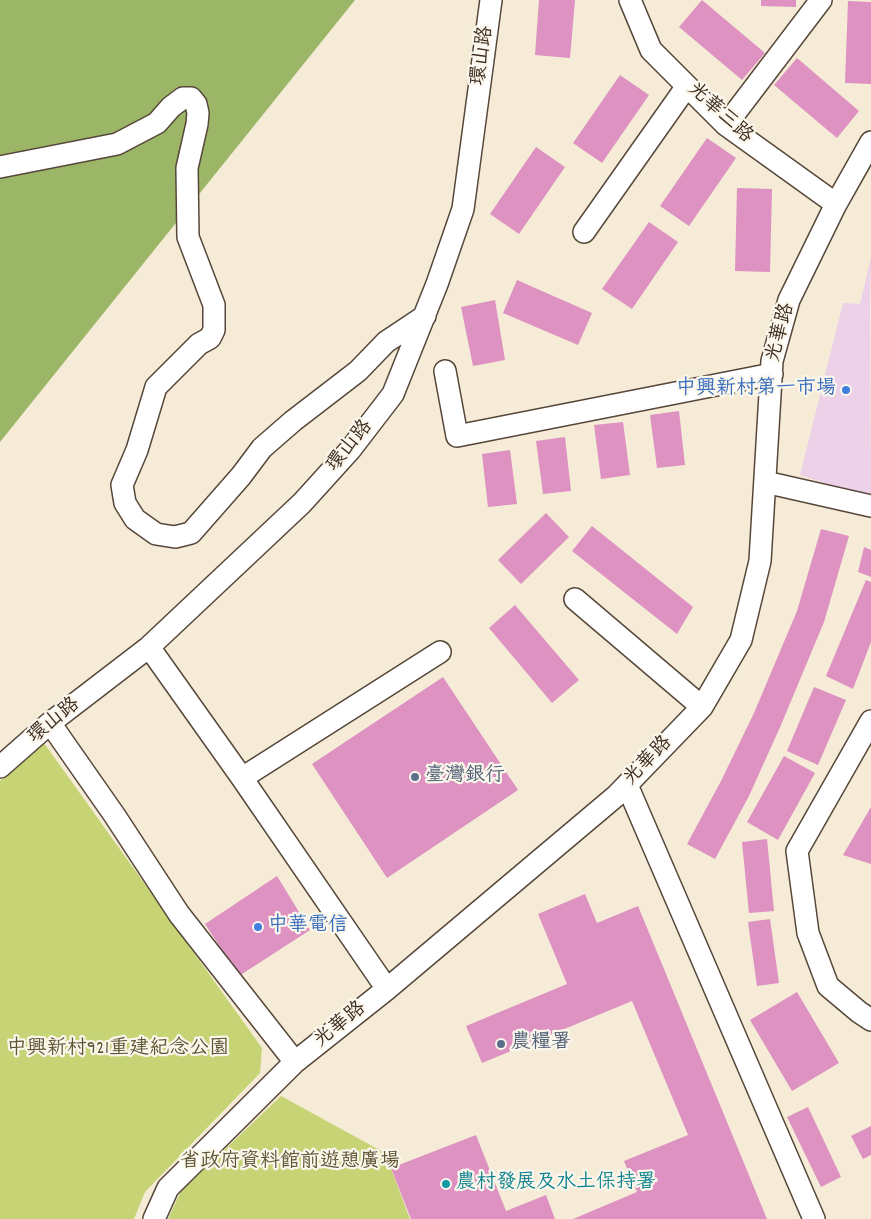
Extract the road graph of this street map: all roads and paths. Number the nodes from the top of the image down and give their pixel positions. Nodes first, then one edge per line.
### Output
1 (491, 0) edge
2 (630, 0) edge
3 (821, 0) edge
4 (687, 86) junction
5 (726, 125) junction
6 (871, 142) edge
7 (0, 167) edge
8 (836, 204) junction
9 (584, 232) dead end
10 (425, 316) junction
11 (445, 371) dead end
12 (772, 374) junction
13 (765, 482) junction
14 (871, 506) edge
15 (575, 599) dead end
16 (149, 648) junction
17 (440, 652) dead end
18 (702, 707) junction
19 (871, 721) edge
20 (50, 723) junction
21 (0, 767) edge
22 (242, 778) junction
23 (627, 785) junction
24 (387, 989) junction
25 (867, 1010) edge
26 (295, 1062) junction
27 (154, 1219) edge
28 (814, 1219) edge

1 - 10 street, 環山路
2 - 4 street, 光華三路
3 - 5 street
4 - 5 street, 光華三路
4 - 9 street
5 - 8 street, 光華三路
6 - 8 street, 光華路
7 - 10 street
8 - 12 street, 光華路
10 - 16 street, 環山路
11 - 12 street
12 - 13 street, 光華路
13 - 14 street
13 - 18 street, 光華路
15 - 18 street
16 - 20 street, 環山路
16 - 22 street
17 - 22 street
18 - 23 street, 光華路
19 - 25 street
20 - 21 street, 環山路
20 - 26 street
22 - 24 street
23 - 24 street, 光華路
23 - 28 street
24 - 26 street, 光華路
26 - 27 street, 光華路

